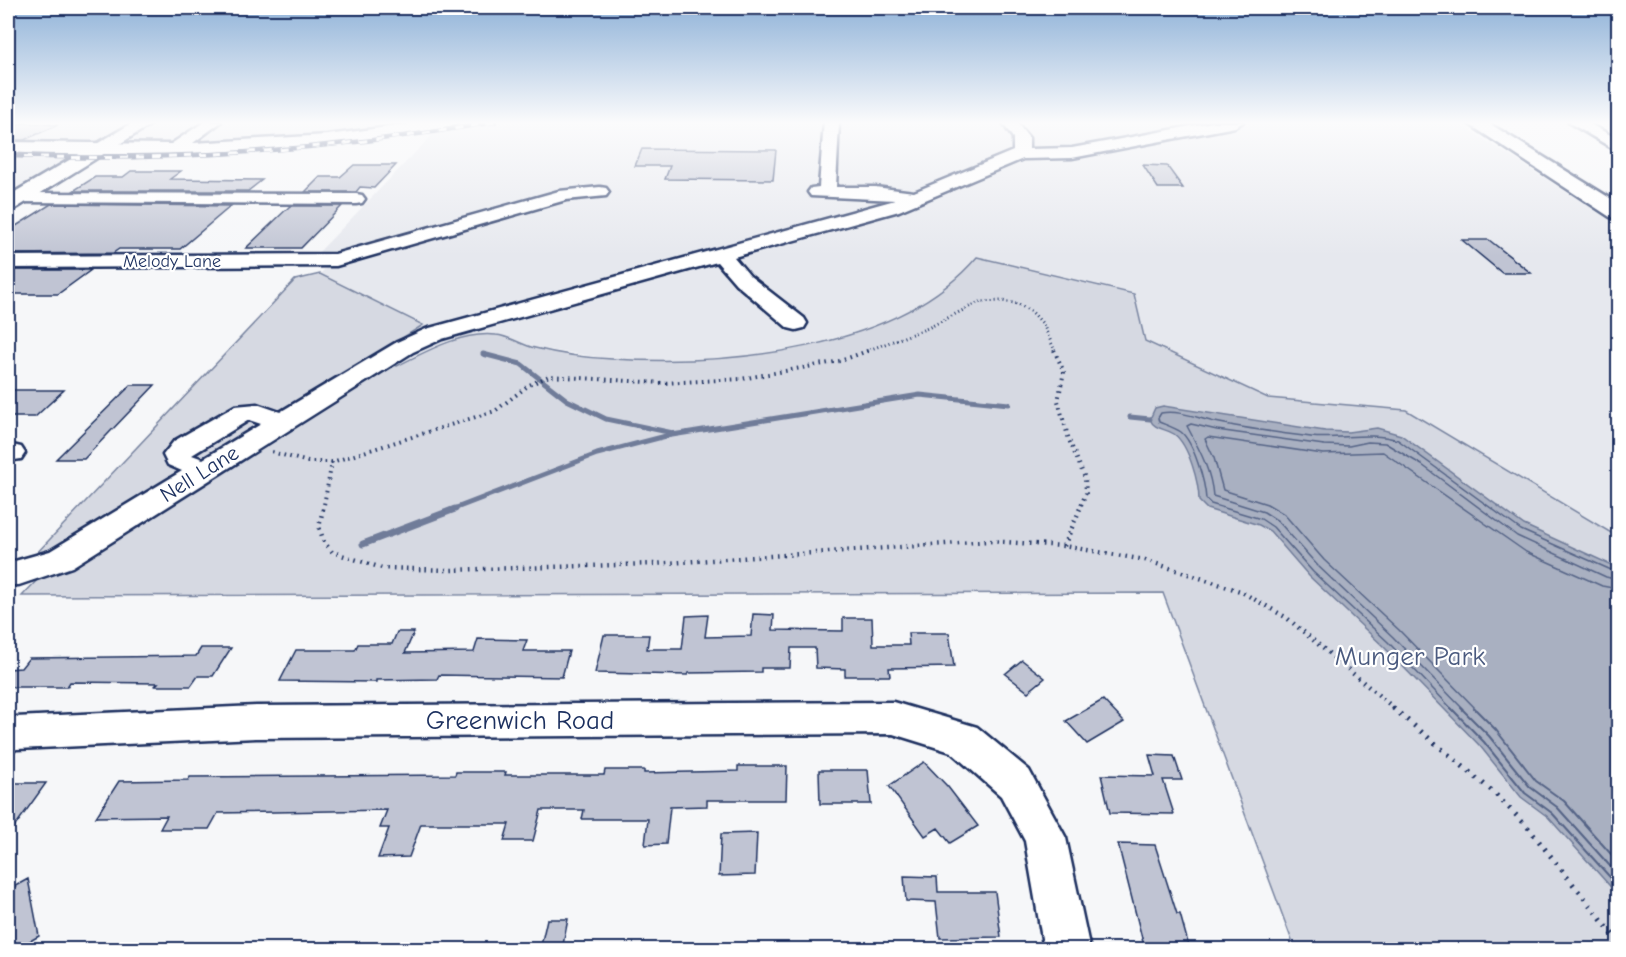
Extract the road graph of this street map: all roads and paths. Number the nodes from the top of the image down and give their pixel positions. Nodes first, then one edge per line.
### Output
1 (71, 167) edge
2 (825, 167) edge
3 (990, 167) edge
4 (1546, 167) edge
5 (1567, 167) edge
6 (600, 192) dead end
7 (916, 197) junction
8 (1618, 198) edge
9 (356, 199) dead end
10 (13, 202) edge
11 (1618, 212) edge
12 (721, 254) junction
13 (8, 262) edge
14 (796, 323) dead end
15 (542, 378) joint
16 (536, 381) joint
17 (282, 423) junction
18 (248, 443) junction
19 (332, 462) junction
20 (204, 470) junction
21 (1064, 546) junction
22 (8, 574) edge
23 (8, 736) edge
24 (1618, 941) edge
25 (1067, 950) edge

1 - 10 main road
2 - 7 street
3 - 7 street, Nell Lane
4 - 11 main road
5 - 8 main road
6 - 13 street, Melody Lane
7 - 12 street, Nell Lane
9 - 10 street
12 - 14 street
12 - 17 street, Nell Lane
15 - 16 path
15 - 21 path
16 - 19 path
17 - 18 street, Nell Lane
17 - 20 street
18 - 19 path
18 - 20 street, Nell Lane
19 - 21 path
20 - 22 street, Nell Lane
21 - 24 path
23 - 25 street, Greenwich Road

